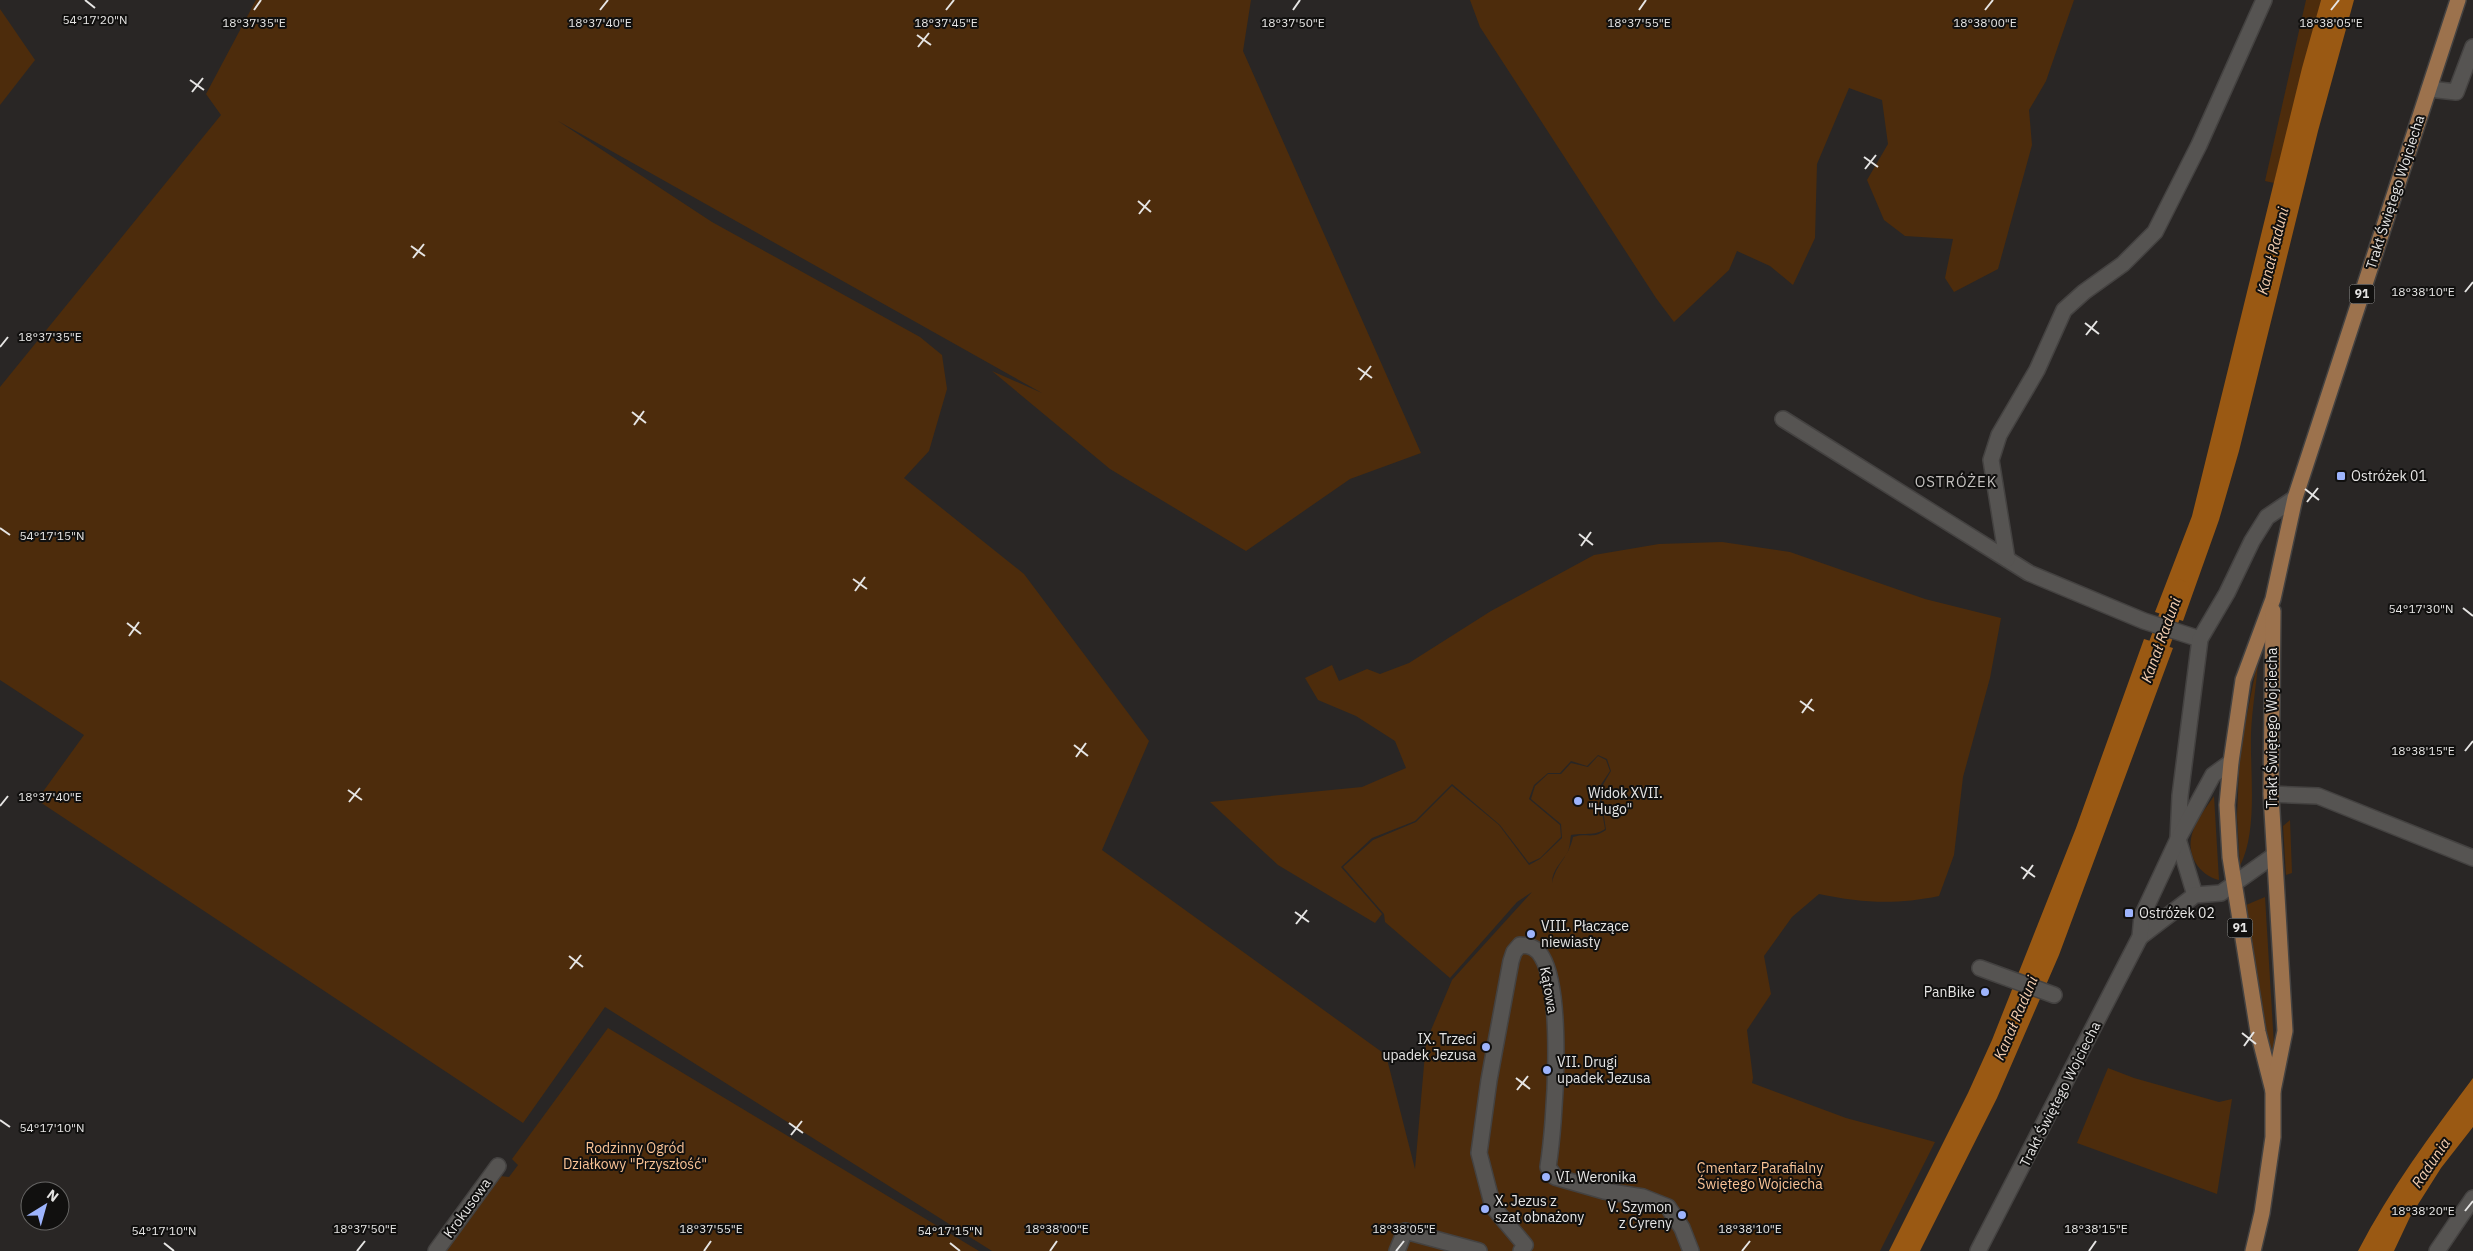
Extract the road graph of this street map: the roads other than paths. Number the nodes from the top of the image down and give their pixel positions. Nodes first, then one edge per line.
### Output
1 (2264, 0) edge
2 (2458, 0) edge
3 (2473, 47) edge
4 (2429, 89) junction
5 (1783, 418) dead end
6 (2295, 498) junction
7 (2007, 559) junction
8 (2273, 599) junction
9 (2200, 639) junction
10 (2231, 762) junction
11 (2271, 794) junction
12 (2178, 839) junction
13 (2273, 856) junction
14 (2473, 858) edge
15 (2233, 884) junction
16 (2195, 896) junction
17 (2140, 936) junction
18 (1980, 968) dead end
19 (2049, 993) dead end
20 (2274, 1091) junction
21 (498, 1166) dead end
22 (2473, 1198) edge
23 (436, 1251) edge
24 (1397, 1251) edge
25 (1479, 1251) edge
26 (1521, 1251) edge
27 (1691, 1251) edge
28 (1978, 1251) edge
29 (2253, 1251) edge
30 (2437, 1251) edge

1 - 7 street
2 - 4 main road, Trakt Świętego Wojciecha / 91
3 - 4 street
4 - 6 main road, Trakt Świętego Wojciecha / 91
5 - 7 street
6 - 8 main road, Trakt Świętego Wojciecha / 91
6 - 9 street, Trakt Świętego Wojciecha
7 - 9 street
8 - 10 main road, Trakt Świętego Wojciecha / 91
8 - 11 main road, Trakt Świętego Wojciecha / 91
9 - 12 street, Trakt Świętego Wojciecha
10 - 12 street, Trakt Świętego Wojciecha
10 - 15 main road, Trakt Świętego Wojciecha / 91
11 - 13 main road, Trakt Świętego Wojciecha / 91
11 - 14 street
12 - 16 street, Trakt Świętego Wojciecha
12 - 17 street, Trakt Świętego Wojciecha
13 - 15 street, Trakt Świętego Wojciecha
13 - 20 main road, Trakt Świętego Wojciecha / 91
15 - 16 street, Trakt Świętego Wojciecha
15 - 20 main road, Trakt Świętego Wojciecha / 91
16 - 17 street, Trakt Świętego Wojciecha
17 - 28 street, Trakt Świętego Wojciecha
18 - 19 street
20 - 29 main road, Trakt Świętego Wojciecha / 91
21 - 23 street, Krokusowa
22 - 30 street
24 - 25 street
26 - 27 street, Kątowa

